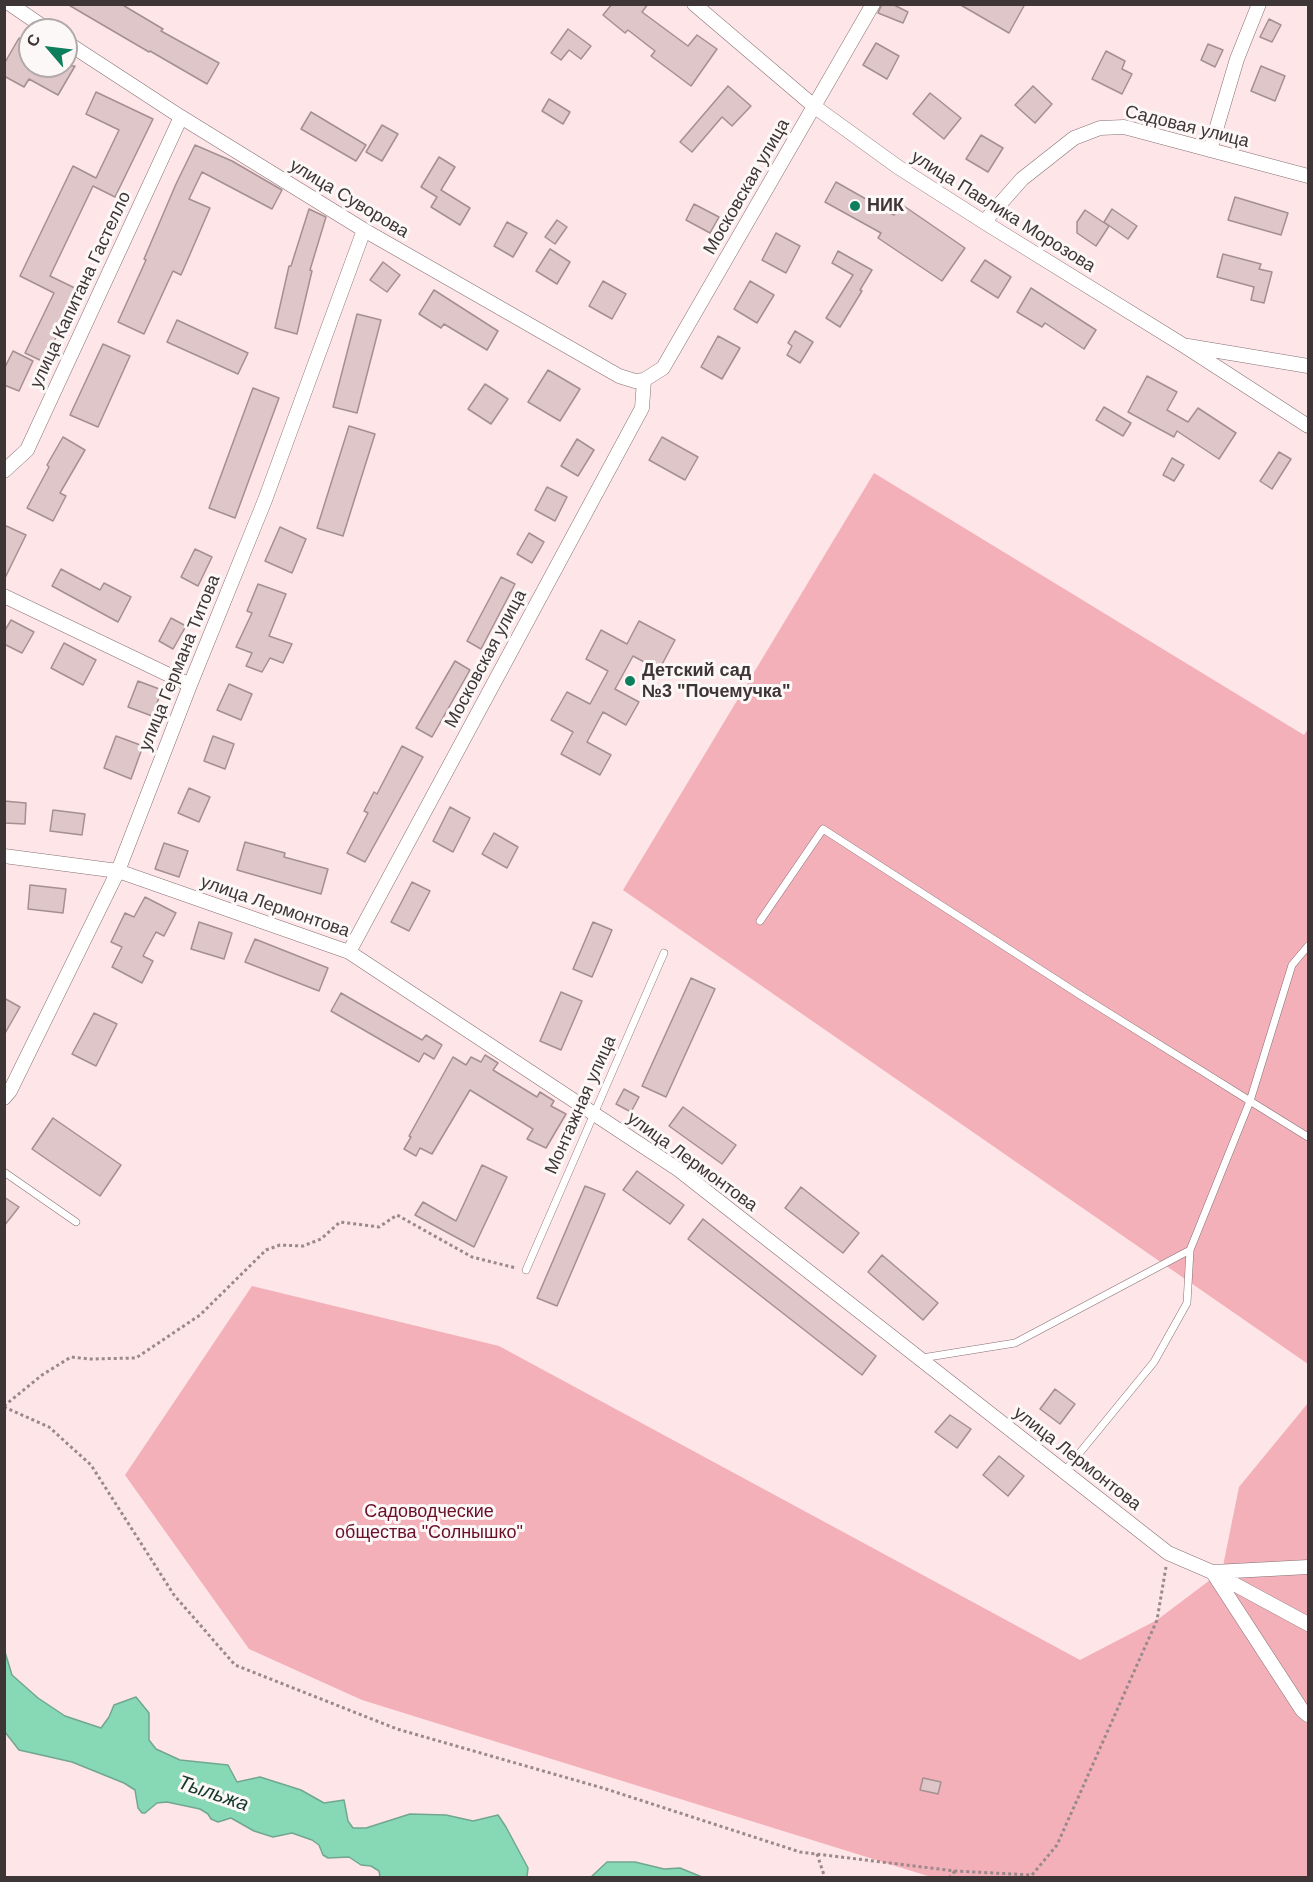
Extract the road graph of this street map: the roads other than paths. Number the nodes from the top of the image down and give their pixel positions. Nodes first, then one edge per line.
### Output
1 (694, 4) edge
2 (873, 4) edge
3 (1259, 4) edge
4 (11, 5) edge
5 (4, 12) edge
6 (30, 18) edge
7 (78, 50) edge
8 (815, 107) junction
9 (181, 117) junction
10 (1210, 150) junction
11 (1308, 177) edge
12 (984, 222) junction
13 (364, 230) junction
14 (1183, 345) junction
15 (1308, 366) edge
16 (644, 380) junction
17 (1308, 426) edge
18 (4, 471) edge
19 (4, 596) edge
20 (190, 685) junction
21 (4, 856) edge
22 (118, 871) junction
23 (760, 921) dead end
24 (1308, 946) edge
25 (349, 952) junction
26 (664, 953) dead end
27 (4, 1098) edge
28 (1250, 1101) junction
29 (593, 1114) junction
30 (1308, 1137) edge
31 (4, 1172) edge
32 (76, 1222) dead end
33 (1190, 1250) junction
34 (526, 1270) road end
35 (920, 1359) junction
36 (1064, 1472) junction
37 (1308, 1567) edge
38 (1212, 1572) junction
39 (1308, 1624) edge
40 (1308, 1715) edge

1 - 8 street, улица Павлика Морозова
2 - 8 street, Московская улица
3 - 10 street
4 - 5 street
4 - 6 street
7 - 9 street, улица Суворова
8 - 12 street, улица Павлика Морозова
8 - 16 street, Московская улица
9 - 13 street, улица Суворова
9 - 18 street, улица Капитана Гастелло
10 - 11 street, Садовая улица
10 - 12 street, Садовая улица
12 - 14 street, улица Павлика Морозова
13 - 16 street, улица Суворова
13 - 20 street, улица Германа Титова
14 - 15 street
14 - 17 street, улица Павлика Морозова
16 - 25 street, Московская улица
19 - 20 street
20 - 22 street, улица Германа Титова
21 - 22 street, улица Лермонтова
22 - 25 street, улица Лермонтова
22 - 27 street, улица Германа Титова
23 - 28 lane
24 - 28 lane
25 - 29 street, улица Лермонтова
26 - 29 lane, Монтажная улица
28 - 30 lane
28 - 33 lane
29 - 34 lane, Монтажная улица
29 - 35 street, улица Лермонтова
31 - 32 lane
33 - 35 lane
33 - 36 lane
35 - 36 street, улица Лермонтова
36 - 38 street, улица Лермонтова
37 - 38 street, улица Лермонтова
38 - 39 street
38 - 40 street

